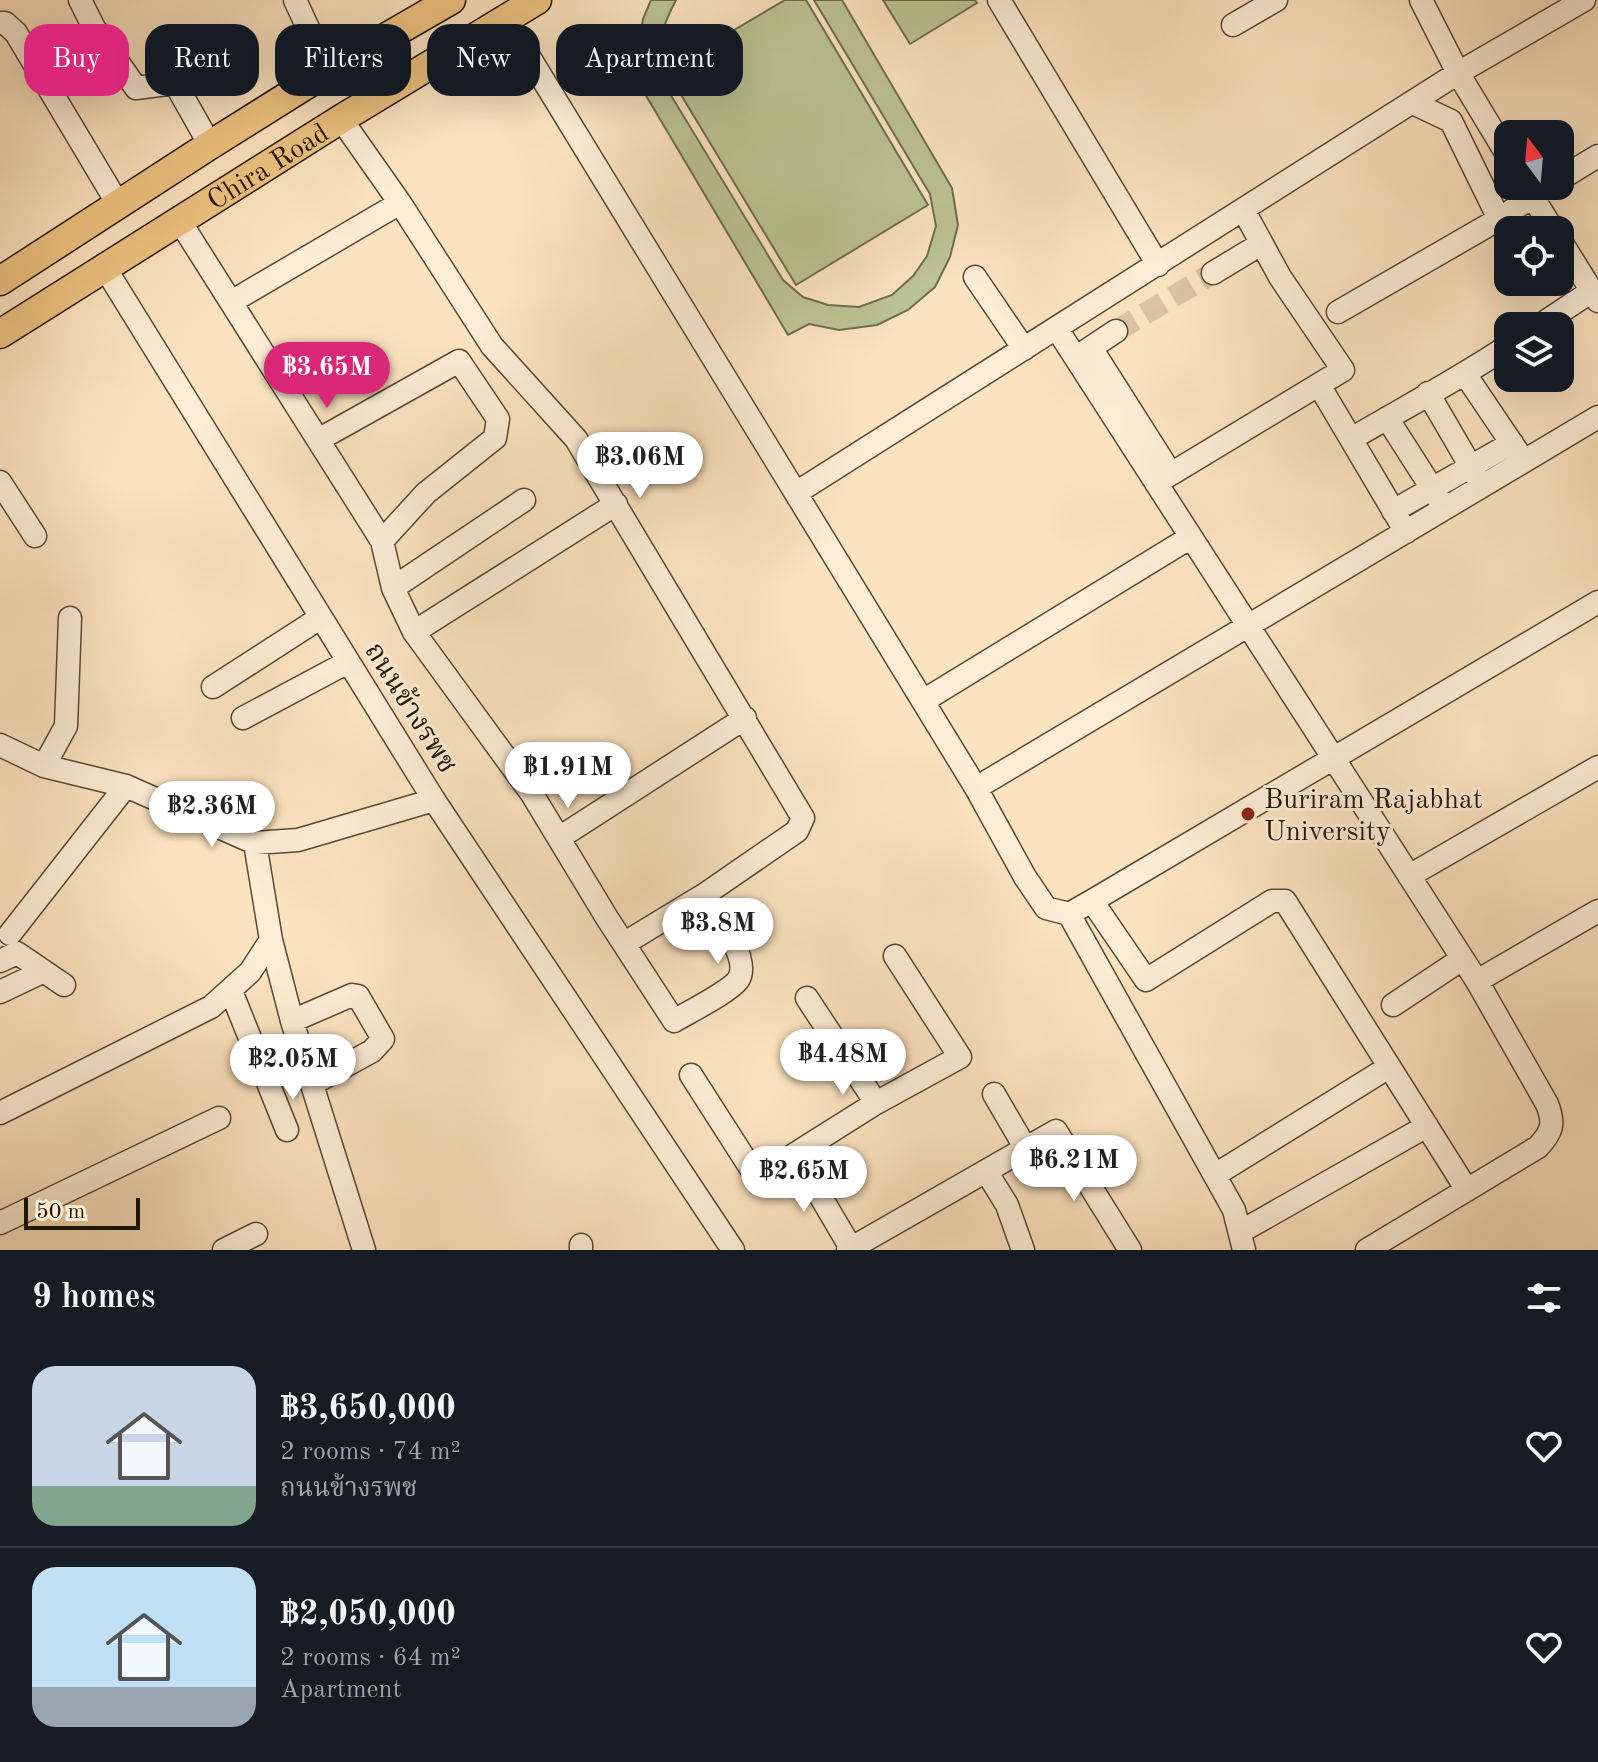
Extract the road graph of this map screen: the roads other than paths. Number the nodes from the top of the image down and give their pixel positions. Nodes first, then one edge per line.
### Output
1 (80, 0) edge
2 (295, 0) edge
3 (537, 0) edge
4 (999, 0) edge
5 (1276, 0) edge
6 (1421, 0) edge
7 (442, 2) edge
8 (1574, 3) edge
9 (506, 19) junction
10 (0, 23) edge
11 (306, 24) edge
12 (406, 24) edge
13 (450, 24) edge
14 (497, 24) edge
15 (1233, 25) dead end
16 (427, 66) edge
17 (1458, 73) junction
18 (288, 96) edge
19 (1413, 103) junction
20 (341, 119) junction
21 (1494, 133) edge
22 (210, 145) junction
23 (1598, 156) edge
24 (1574, 171) edge
25 (1522, 200) edge
26 (400, 203) junction
27 (118, 204) junction
28 (1244, 211) junction
29 (1498, 216) edge
30 (1503, 216) edge
31 (179, 220) junction
32 (1494, 222) edge
33 (1261, 244) junction
34 (1574, 262) edge
35 (1158, 265) junction
36 (105, 268) junction
37 (1213, 273) tunnel mouth
38 (975, 277) dead end
39 (0, 281) edge
40 (1595, 296) edge
41 (231, 302) junction
42 (1338, 312) dead end
43 (1565, 312) edge
44 (1057, 329) junction
45 (1116, 331) tunnel mouth
46 (0, 334) edge
47 (1024, 349) junction
48 (1084, 353) junction
49 (1494, 355) edge
50 (1465, 374) junction
51 (1319, 385) junction
52 (1428, 393) junction
53 (1598, 417) edge
54 (1387, 418) junction
55 (1351, 439) junction
56 (318, 440) junction
57 (1518, 452) junction
58 (1476, 477) junction
59 (1164, 479) junction
60 (0, 482) edge
61 (1432, 489) junction
62 (796, 493) junction
63 (524, 500) dead end
64 (616, 504) junction
65 (1444, 509) junction
66 (1393, 511) junction
67 (1406, 532) junction
68 (35, 536) dead end
69 (1191, 537) junction
70 (382, 541) junction
71 (393, 588) junction
72 (1598, 602) edge
73 (70, 618) dead end
74 (320, 618) junction
75 (1248, 626) junction
76 (414, 632) junction
77 (348, 662) junction
78 (213, 687) dead end
79 (923, 701) junction
80 (243, 718) dead end
81 (745, 718) junction
82 (0, 745) edge
83 (1334, 760) junction
84 (44, 766) junction
85 (1598, 767) edge
86 (126, 786) junction
87 (976, 788) junction
88 (434, 800) junction
89 (559, 838) junction
90 (255, 843) junction
91 (1409, 876) junction
92 (704, 895) junction
93 (1092, 901) junction
94 (1598, 911) edge
95 (1069, 914) junction
96 (10, 934) dead end
97 (271, 940) junction
98 (625, 943) junction
99 (895, 956) dead end
100 (1462, 959) junction
101 (0, 961) edge
102 (42, 972) junction
103 (1477, 981) junction
104 (64, 985) dead end
105 (231, 991) junction
106 (0, 992) edge
107 (807, 998) dead end
108 (1393, 1005) dead end
109 (292, 1021) junction
110 (1389, 1067) junction
111 (691, 1075) dead end
112 (312, 1084) junction
113 (994, 1094) dead end
114 (876, 1103) junction
115 (0, 1113) edge
116 (219, 1118) dead end
117 (1427, 1126) junction
118 (287, 1130) dead end
119 (1026, 1149) junction
120 (796, 1155) junction
121 (986, 1171) junction
122 (1215, 1175) junction
123 (1467, 1190) junction
124 (0, 1223) edge
125 (256, 1234) dead end
126 (1242, 1241) edge
127 (850, 1249) edge
128 (224, 1250) edge
129 (364, 1250) edge
130 (733, 1250) edge
131 (1023, 1250) edge
132 (1130, 1250) edge
133 (1367, 1250) edge

1 - 22 street
2 - 11 street
3 - 9 main road, Chira Road
4 - 35 street
5 - 15 street
6 - 17 street
7 - 12 main road, Chira Road
7 - 13 main road
8 - 17 street
9 - 14 main road, Chira Road
9 - 62 street
10 - 27 street
16 - 20 main road, Chira Road
17 - 19 street
17 - 21 street
18 - 22 main road, Chira Road
19 - 28 street
19 - 29 street
20 - 26 street
20 - 31 main road, Chira Road
22 - 27 main road, Chira Road
23 - 24 street
25 - 30 street
26 - 41 street
26 - 64 street
27 - 39 main road, Chira Road
28 - 33 street
28 - 35 street
31 - 36 main road, Chira Road
31 - 41 street
32 - 42 street
33 - 37 street
33 - 51 street
34 - 40 street
35 - 44 street
36 - 46 main road, Chira Road
36 - 74 street, ถนนข้างรพช
38 - 47 street
40 - 43 street
41 - 56 street
44 - 47 street
44 - 48 street
45 - 48 street
47 - 62 street
48 - 59 street
49 - 50 street
50 - 52 street
50 - 57 street
51 - 55 street
51 - 59 street
52 - 54 street
52 - 58 street
53 - 57 street
54 - 55 street
54 - 61 street
55 - 66 street
56 - 70 street
56 - 70 street
57 - 58 street
58 - 61 street
58 - 65 street
59 - 69 street
60 - 68 street
61 - 65 street
61 - 66 street
62 - 79 street
63 - 71 street
64 - 76 street
64 - 81 street
65 - 67 street
66 - 67 street
67 - 75 street
69 - 75 street
69 - 79 street
70 - 71 street
71 - 76 street
72 - 83 street
73 - 84 street
74 - 77 street, ถนนข้างรพช
74 - 78 street
75 - 83 street
75 - 87 street
76 - 89 street
77 - 80 street
77 - 88 street, ถนนข้างรพช
79 - 87 street
81 - 89 street
81 - 92 street
82 - 84 street
83 - 91 street
83 - 93 street
84 - 86 street
85 - 91 street
86 - 90 street
86 - 96 street
87 - 95 street
88 - 90 street
88 - 130 street, ถนนข้างรพช
89 - 98 street
90 - 97 street
91 - 100 street
92 - 98 street
92 - 98 street
93 - 95 street
93 - 110 street
94 - 103 street
95 - 122 street
97 - 105 street
97 - 109 street
99 - 114 street
100 - 103 street
100 - 108 street
101 - 102 street
102 - 104 street
102 - 106 street
103 - 123 street
105 - 115 street
105 - 118 street
107 - 114 street
109 - 112 street
109 - 112 street
110 - 117 street
110 - 122 street
111 - 120 street
112 - 129 street
113 - 119 street
114 - 120 street
116 - 124 street
117 - 123 street
117 - 126 street
119 - 121 street
119 - 132 street
120 - 127 street
121 - 127 street
121 - 131 street
122 - 126 street
123 - 133 street
125 - 128 street

